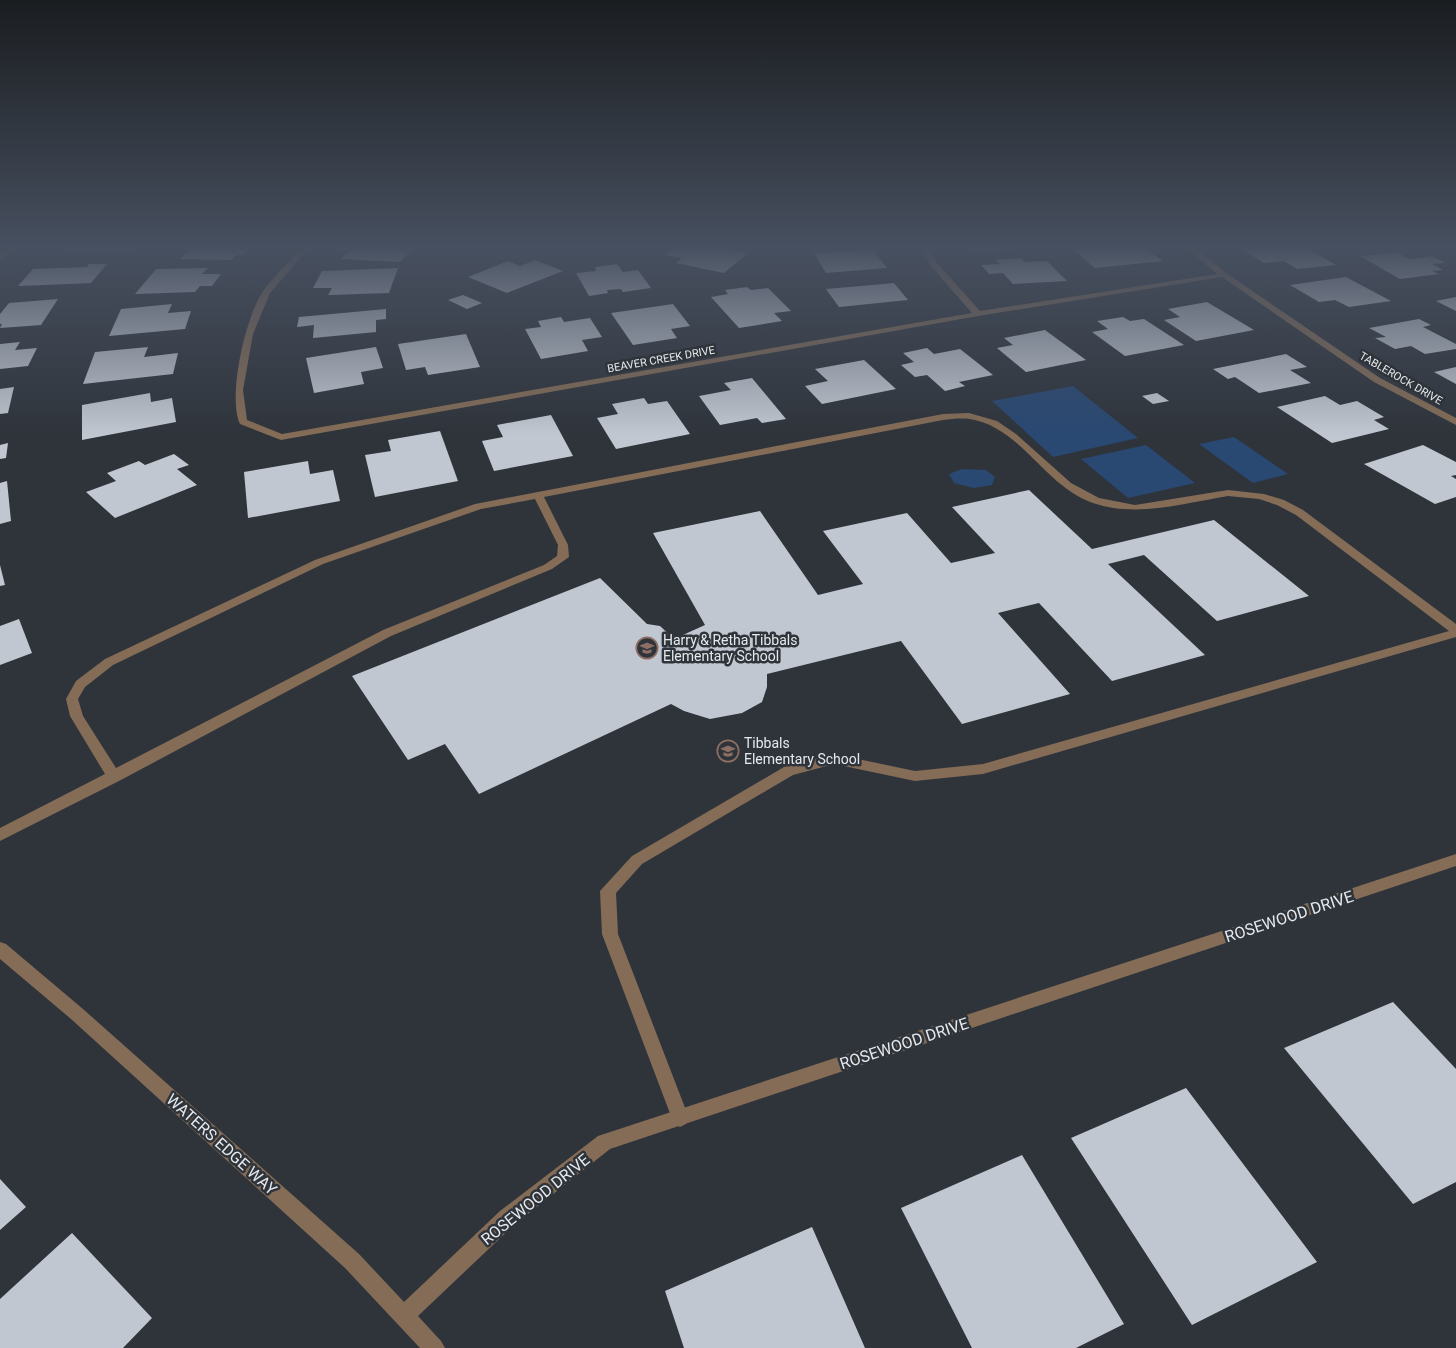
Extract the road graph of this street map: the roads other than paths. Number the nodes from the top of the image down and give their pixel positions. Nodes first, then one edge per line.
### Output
1 (259, 310) edge
2 (974, 310) edge
3 (1004, 310) edge
4 (1274, 310) edge
5 (978, 314) junction
6 (1456, 422) edge
7 (538, 495) junction
8 (1456, 632) edge
9 (114, 777) junction
10 (0, 835) edge
11 (1456, 860) edge
12 (0, 949) edge
13 (680, 1118) junction
14 (404, 1316) junction
15 (434, 1348) edge

1 - 5 street, BEAVER CREEK DRIVE
2 - 5 street
3 - 5 street, BEAVER CREEK DRIVE
4 - 6 street, TABLEROCK DRIVE
7 - 8 street
7 - 9 street
7 - 9 street
8 - 13 street
9 - 10 street
11 - 13 street, ROSEWOOD DRIVE
12 - 14 street, WATERS EDGE WAY
13 - 14 street, ROSEWOOD DRIVE
14 - 15 street, WATERS EDGE WAY

